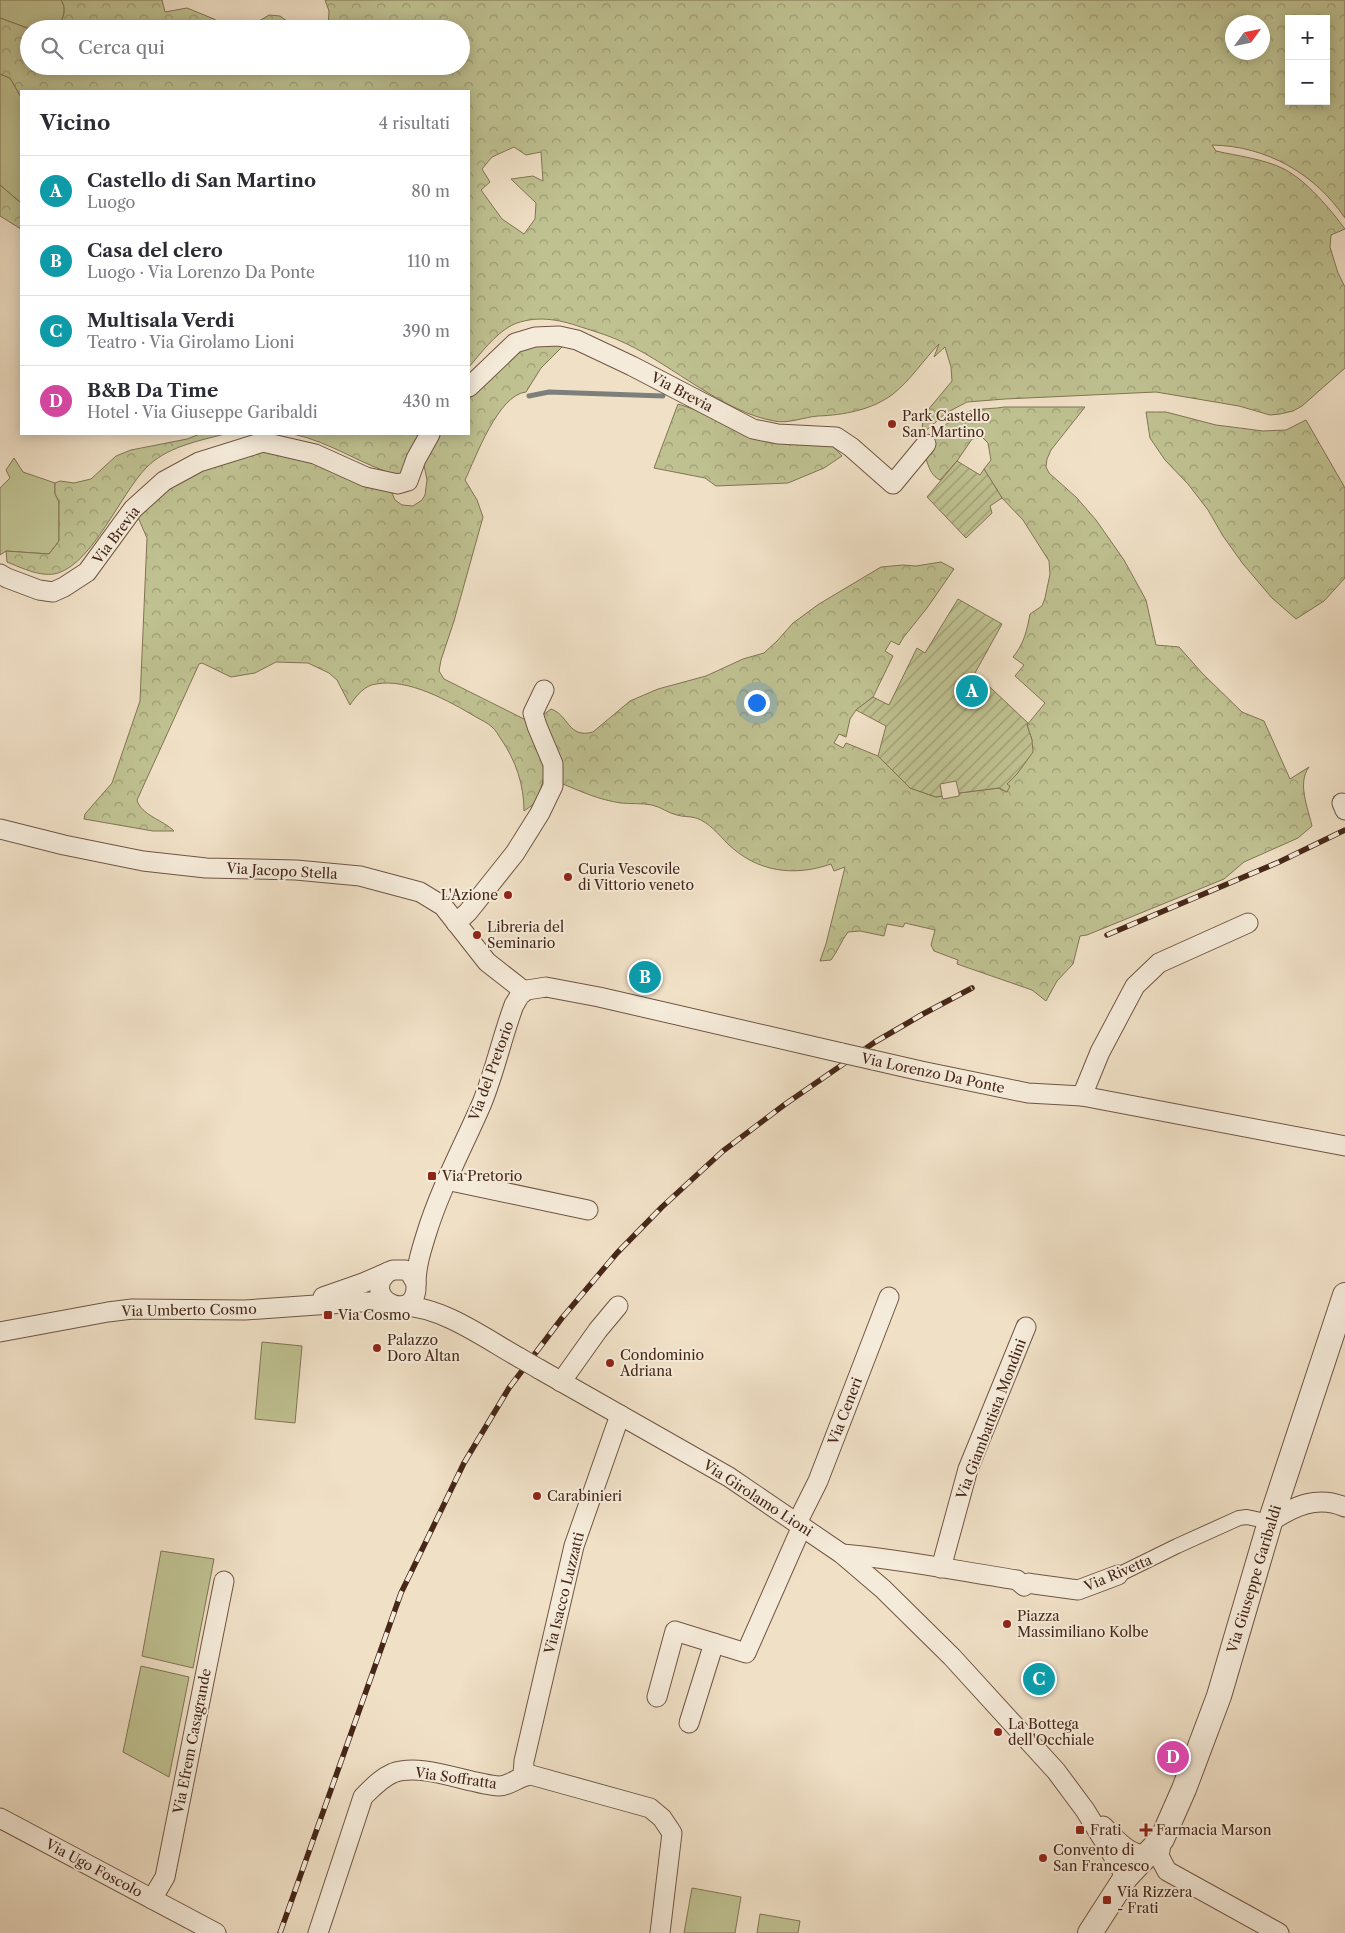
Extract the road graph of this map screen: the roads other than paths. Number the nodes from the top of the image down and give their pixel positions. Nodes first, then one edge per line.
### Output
1 (470, 386) edge
2 (429, 435) edge
3 (926, 444) dead end
4 (0, 574) edge
5 (544, 690) dead end
6 (0, 829) edge
7 (456, 923) junction
8 (1248, 923) dead end
9 (524, 992) junction
10 (1082, 1096) junction
11 (1345, 1146) edge
12 (446, 1180) junction
13 (588, 1210) dead end
14 (432, 1214) junction
15 (391, 1271) junction
16 (416, 1283) junction
17 (1345, 1295) edge
18 (889, 1297) dead end
19 (395, 1304) junction
20 (618, 1306) dead end
21 (290, 1307) junction
22 (1026, 1327) dead end
23 (0, 1332) edge
24 (562, 1382) junction
25 (620, 1415) junction
26 (1345, 1506) edge
27 (1270, 1522) junction
28 (799, 1524) junction
29 (842, 1554) junction
30 (941, 1568) junction
31 (1118, 1575) joint
32 (224, 1581) dead end
33 (714, 1643) junction
34 (656, 1697) dead end
35 (689, 1723) dead end
36 (523, 1775) junction
37 (1085, 1810) junction
38 (0, 1818) edge
39 (1154, 1847) junction
40 (1126, 1877) junction
41 (152, 1899) junction
42 (184, 1926) edge
43 (216, 1933) edge
44 (318, 1933) edge
45 (660, 1933) edge
46 (1090, 1933) edge
47 (1279, 1933) edge

1 - 3 street, Via Brevia
2 - 4 street, Via Brevia
5 - 7 street
6 - 7 street, Via Jacopo Stella
7 - 9 street, Via Jacopo Stella
8 - 10 street
9 - 10 street, Via Lorenzo Da Ponte, bridge
9 - 12 street, Via del Pretorio
10 - 11 street, Via Lorenzo Da Ponte
12 - 13 street
12 - 14 street, Via del Pretorio
14 - 15 street, Via del Pretorio
14 - 16 street, Via del Pretorio
15 - 16 street
15 - 19 street
15 - 21 street, Via Umberto Cosmo
16 - 19 street
17 - 27 street, Via Giuseppe Garibaldi
18 - 28 street, Via Ceneri
19 - 21 street, Via Umberto Cosmo
19 - 24 street, Via Girolamo Lioni, bridge
20 - 24 street
21 - 23 street, Via Umberto Cosmo
22 - 30 street, Via Giambattista Mondini
24 - 25 street, Via Girolamo Lioni
25 - 28 street, Via Girolamo Lioni
25 - 36 street, Via Isacco Luzzatti
26 - 27 street
27 - 31 street, Via Rivetta
27 - 39 street, Via Giuseppe Garibaldi
28 - 29 street, Via Girolamo Lioni
28 - 33 street, Via Ceneri
29 - 30 street, Via Rivetta
29 - 37 street, Via Girolamo Lioni
30 - 31 street, Via Rivetta
32 - 41 street, Via Efrem Casagrande
33 - 34 street
33 - 35 street
36 - 44 street, Via Soffratta
36 - 45 street
37 - 39 street
37 - 40 street
38 - 41 street, Via Ugo Foscolo
39 - 40 street, Via Giuseppe Garibaldi
39 - 47 street
40 - 46 street, Via Giuseppe Garibaldi
41 - 42 street, Via Ugo Foscolo
42 - 43 street, Via Ugo Foscolo

